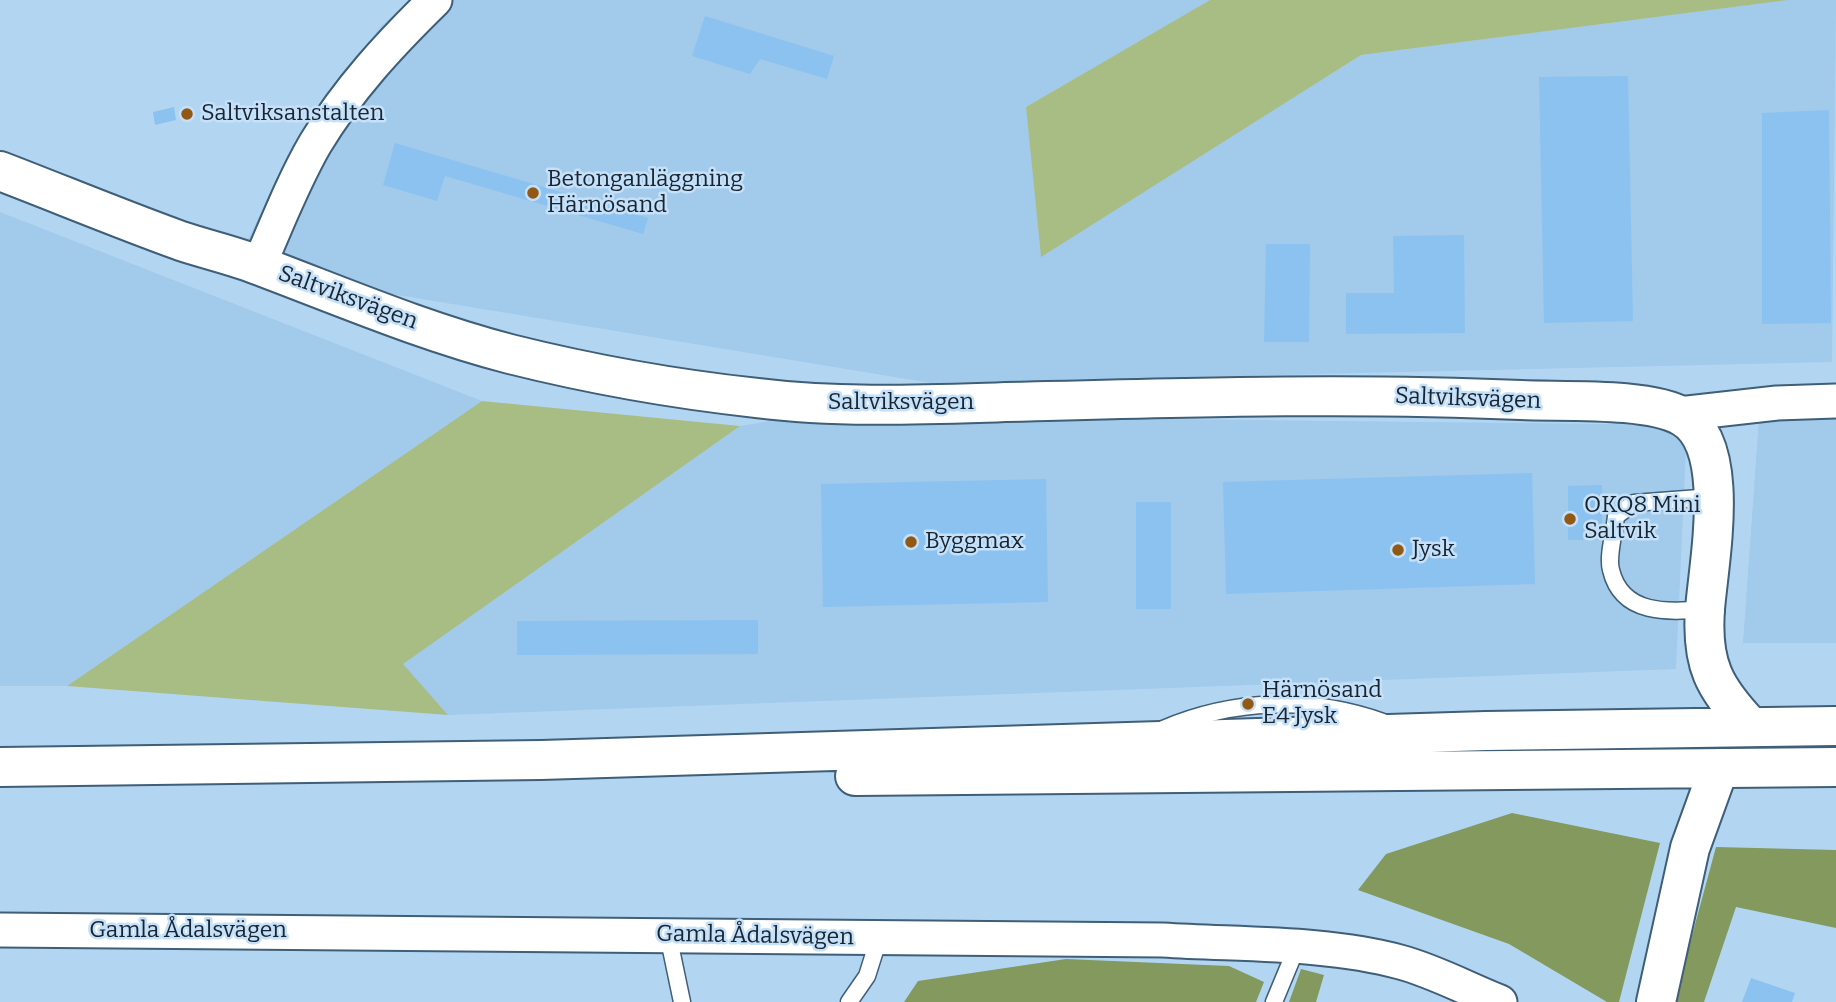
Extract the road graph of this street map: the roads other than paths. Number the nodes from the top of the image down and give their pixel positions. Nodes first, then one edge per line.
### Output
1 (435, 0) edge
2 (0, 171) edge
3 (259, 265) junction
4 (1836, 401) edge
5 (1679, 414) junction
6 (1712, 497) junction
7 (1705, 609) junction
8 (1750, 726) junction
9 (1836, 726) edge
10 (0, 766) edge
11 (1836, 767) edge
12 (1719, 768) junction
13 (0, 788) edge
14 (0, 930) edge
15 (668, 935) junction
16 (879, 938) junction
17 (1296, 949) junction
18 (682, 1002) edge
19 (849, 1002) edge
20 (1274, 1002) edge
21 (1500, 1002) edge
22 (1656, 1002) edge

1 - 3 street
2 - 3 main road, Saltviksvägen
3 - 5 main road, Saltviksvägen
4 - 5 street, Saltviksvägen
5 - 6 main road
6 - 7 main road
6 - 7 lane
7 - 8 main road
8 - 9 main road
8 - 10 main road
11 - 12 main road
12 - 13 main road
12 - 22 main road
14 - 15 street, Gamla Ådalsvägen
15 - 16 street, Gamla Ådalsvägen
15 - 18 lane
16 - 17 street, Gamla Ådalsvägen
16 - 19 lane
17 - 20 lane
17 - 21 street, Gamla Ådalsvägen

